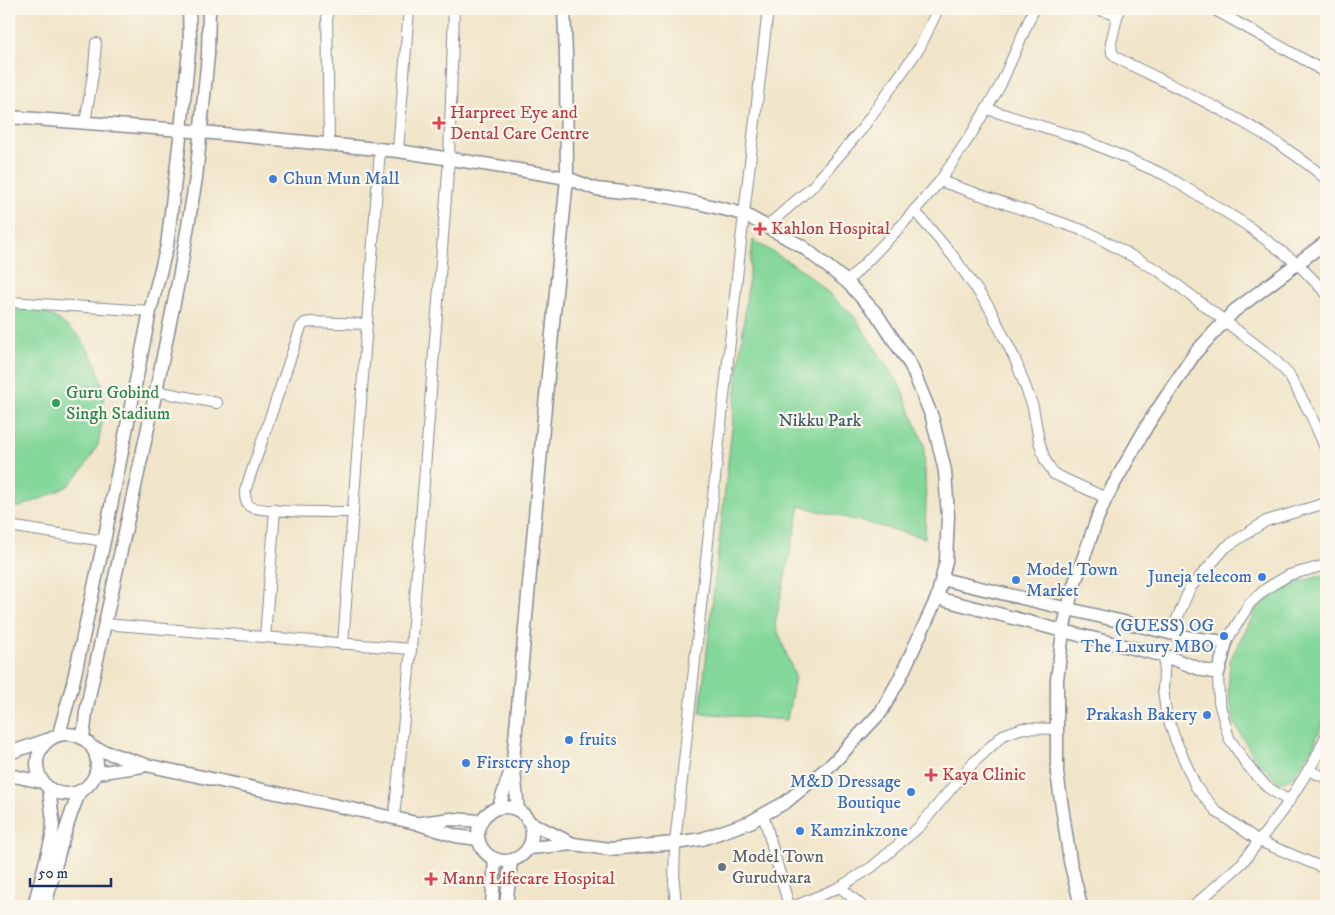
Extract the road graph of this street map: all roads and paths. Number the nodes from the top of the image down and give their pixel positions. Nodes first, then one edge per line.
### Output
1 (189, 9) edge
2 (209, 9) edge
3 (327, 9) edge
4 (409, 9) edge
5 (454, 9) edge
6 (564, 9) edge
7 (768, 9) edge
8 (938, 9) edge
9 (1034, 9) edge
10 (1096, 9) edge
11 (1213, 9) edge
12 (1118, 12) edge
13 (96, 43) dead end
14 (1326, 74) edge
15 (987, 109) junction
16 (9, 117) edge
17 (85, 123) junction
18 (182, 130) junction
19 (201, 132) junction
20 (329, 144) junction
21 (380, 149) junction
22 (398, 151) junction
23 (449, 159) junction
24 (567, 178) junction
25 (1326, 179) edge
26 (940, 181) junction
27 (914, 210) junction
28 (744, 214) junction
29 (767, 226) junction
30 (1326, 242) edge
31 (1298, 264) junction
32 (847, 282) junction
33 (1326, 293) edge
34 (9, 302) edge
35 (150, 312) junction
36 (1226, 321) junction
37 (367, 324) junction
38 (156, 391) junction
39 (217, 403) dead end
40 (1326, 450) edge
41 (1106, 498) junction
42 (1326, 503) edge
43 (275, 510) junction
44 (353, 512) junction
45 (9, 526) edge
46 (104, 541) junction
47 (1326, 565) edge
48 (942, 579) junction
49 (94, 585) junction
50 (112, 586) junction
51 (937, 598) junction
52 (1068, 609) junction
53 (104, 624) junction
54 (1063, 631) junction
55 (1171, 634) junction
56 (265, 637) junction
57 (1226, 642) junction
58 (343, 644) junction
59 (411, 649) junction
60 (1165, 656) junction
61 (1218, 673) junction
62 (1057, 729) junction
63 (1326, 736) edge
64 (54, 737) junction
65 (83, 738) junction
66 (93, 748) junction
67 (9, 752) edge
68 (513, 762) junction
69 (146, 765) junction
70 (1308, 770) junction
71 (96, 774) junction
72 (9, 775) edge
73 (1326, 778) edge
74 (46, 785) junction
75 (80, 791) junction
76 (1289, 801) junction
77 (499, 806) junction
78 (518, 809) junction
79 (764, 814) junction
80 (394, 818) junction
81 (480, 822) junction
82 (416, 823) junction
83 (531, 824) junction
84 (478, 839) junction
85 (1259, 841) junction
86 (675, 843) junction
87 (573, 844) junction
88 (529, 848) junction
89 (495, 859) junction
90 (511, 861) junction
91 (1326, 869) edge
92 (840, 887) junction
93 (34, 906) edge
94 (45, 906) edge
95 (492, 906) edge
96 (506, 906) edge
97 (676, 906) edge
98 (789, 906) edge
99 (795, 906) edge
100 (862, 906) edge
101 (1081, 906) edge
102 (1194, 906) edge

1 - 18 street
2 - 19 street
3 - 20 street
4 - 22 street
5 - 23 street
6 - 24 street
7 - 28 street
8 - 29 street
9 - 15 street
10 - 12 street
11 - 14 street
12 - 25 street
13 - 17 street
15 - 26 street
15 - 31 street
16 - 17 street
17 - 18 street
18 - 19 street
18 - 35 street
19 - 20 street
19 - 38 street
20 - 21 street
21 - 22 street
21 - 37 street
22 - 23 street
23 - 24 street
23 - 59 street
24 - 28 street
24 - 68 street
26 - 27 street
26 - 36 street
27 - 32 street
27 - 41 street
28 - 29 street
28 - 86 street
29 - 32 street
30 - 31 street
31 - 33 street
31 - 36 street
32 - 48 street
34 - 35 street
35 - 46 street
36 - 40 street
36 - 41 street
37 - 43 street
37 - 44 street
38 - 39 street
38 - 50 street
41 - 52 street
42 - 55 street
43 - 44 street
43 - 56 street
44 - 58 street
45 - 46 street
46 - 49 street
47 - 57 street
48 - 51 street
48 - 52 street
49 - 50 street
49 - 64 street
50 - 53 street
51 - 54 street
51 - 79 street
52 - 54 street
52 - 55 street
53 - 56 street
53 - 65 street
54 - 60 street
54 - 62 street
55 - 57 street
56 - 58 street
57 - 61 street
58 - 59 street
59 - 80 street
60 - 61 street
60 - 85 street
61 - 76 street
62 - 92 street
62 - 101 street
63 - 70 street
64 - 65 street
64 - 67 street
64 - 74 street
65 - 66 street
66 - 69 street
66 - 71 street
68 - 77 street
68 - 78 street
69 - 71 street
69 - 80 street
70 - 73 street
70 - 76 street
71 - 75 street
72 - 74 street
74 - 75 street
74 - 93 street
75 - 94 street
76 - 85 street
77 - 78 street
77 - 81 street
78 - 83 street
79 - 86 street
79 - 98 street
80 - 82 street
81 - 82 street
81 - 84 street
82 - 84 street
83 - 87 street
83 - 88 street
84 - 89 street
85 - 91 street
85 - 102 street
86 - 87 street
86 - 97 street
87 - 88 street
88 - 90 street
89 - 90 street
89 - 95 street
90 - 96 street
92 - 99 street
92 - 100 street

